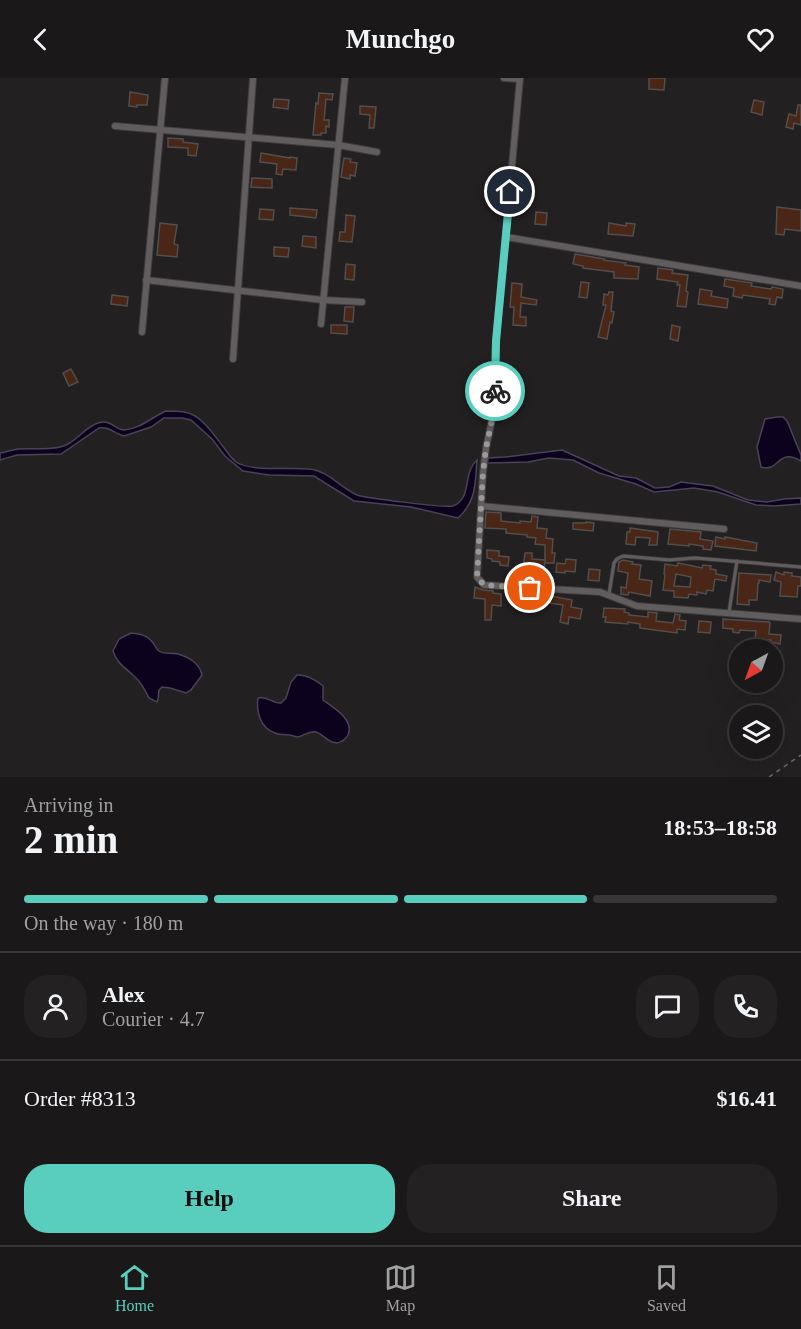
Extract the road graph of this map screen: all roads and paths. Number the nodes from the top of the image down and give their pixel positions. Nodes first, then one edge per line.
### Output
1 (165, 78) edge
2 (253, 78) edge
3 (345, 78) edge
4 (504, 78) edge
5 (520, 79) edge
6 (115, 126) dead end
7 (160, 130) junction
8 (249, 138) junction
9 (338, 146) junction
10 (377, 152) dead end
11 (506, 237) junction
12 (146, 280) junction
13 (801, 286) edge
14 (237, 291) junction
15 (323, 300) junction
16 (362, 302) dead end
17 (321, 324) dead end
18 (141, 332) dead end
19 (232, 359) dead end
20 (481, 506) junction
21 (724, 529) dead end
22 (737, 561) junction
23 (801, 567) edge
24 (608, 595) junction
25 (729, 613) junction
26 (801, 619) edge
27 (801, 754) edge
28 (769, 777) edge

1 - 7 street
2 - 8 street
3 - 9 street
4 - 5 street
5 - 11 street
6 - 7 street
7 - 8 street
7 - 12 street
8 - 9 street
8 - 14 street
9 - 10 street
9 - 15 street
11 - 13 street
11 - 20 street
12 - 14 street
12 - 18 street
14 - 15 street
14 - 19 street
15 - 16 street
15 - 17 street
20 - 21 street
20 - 24 street
22 - 23 lane
22 - 24 lane
22 - 25 lane
24 - 25 street
25 - 26 street
27 - 28 path

